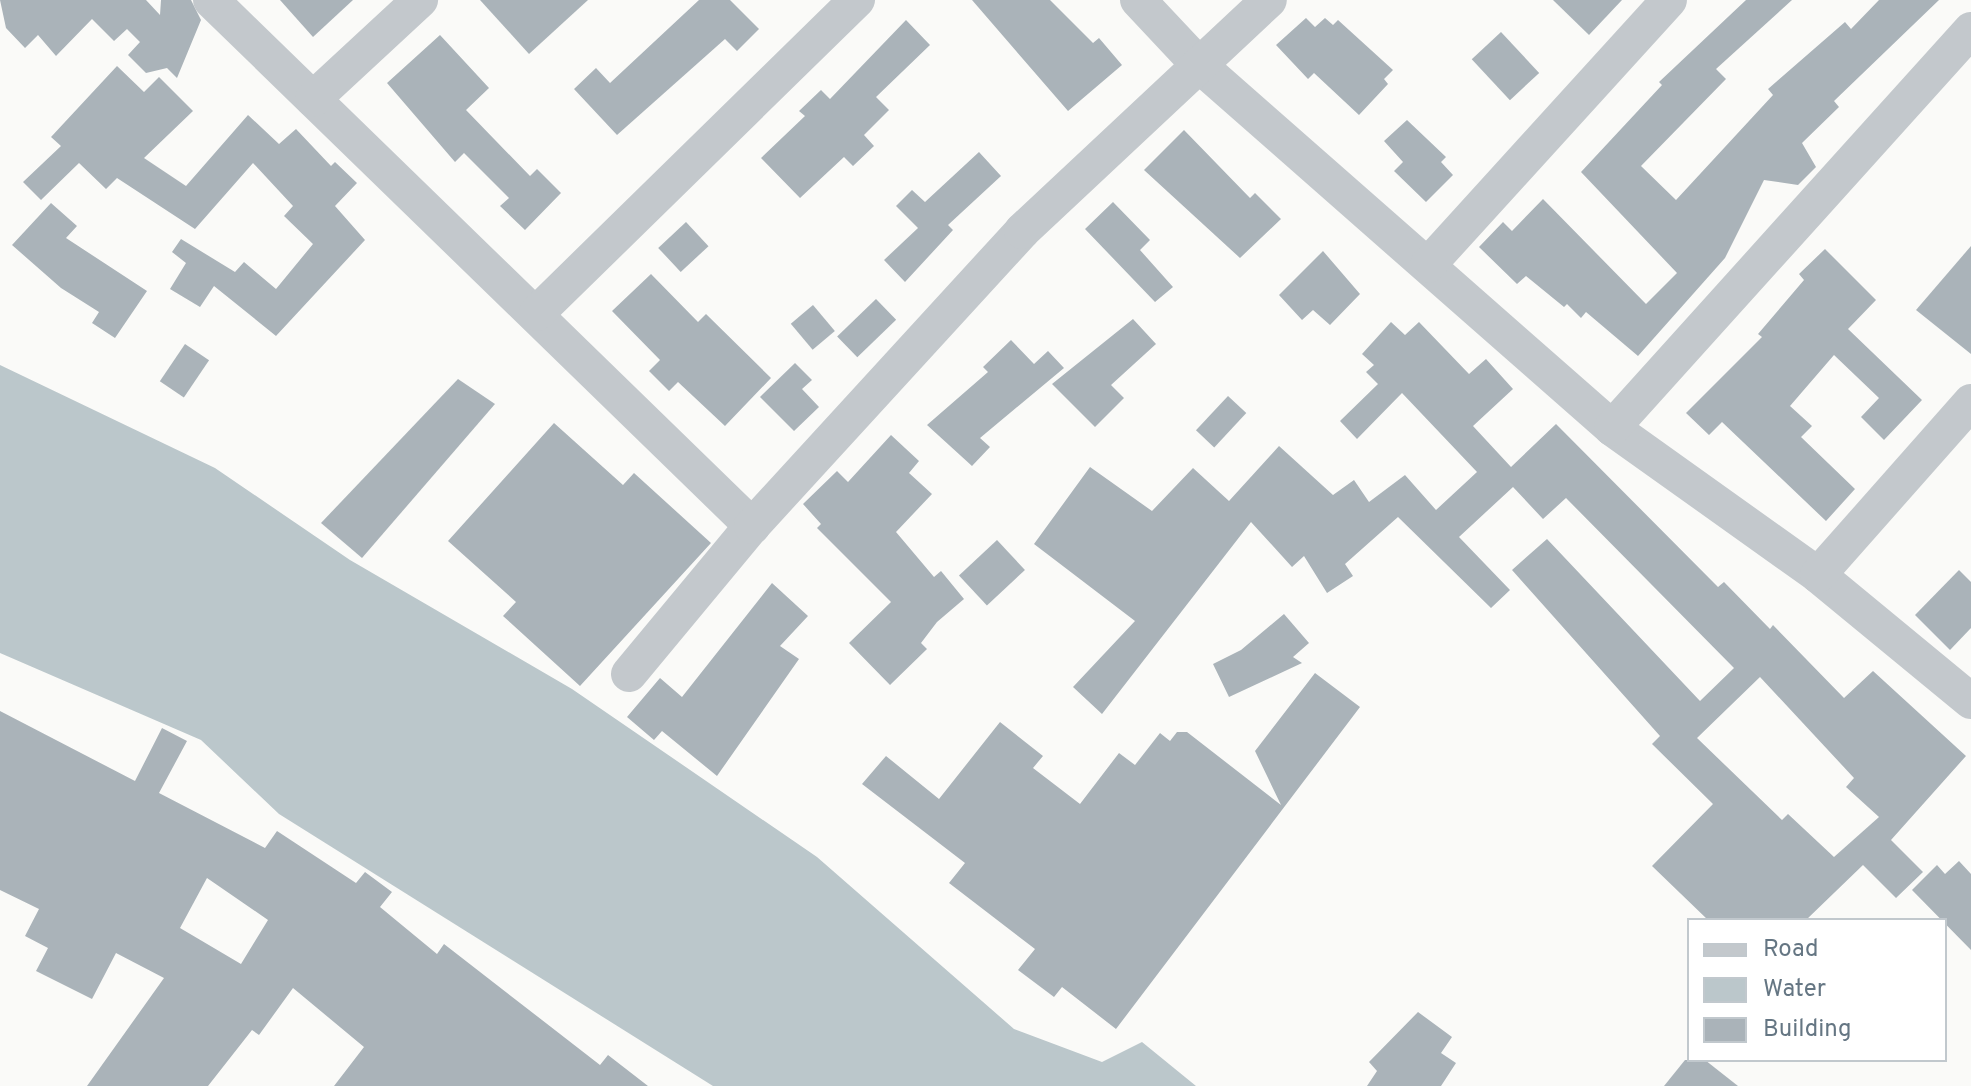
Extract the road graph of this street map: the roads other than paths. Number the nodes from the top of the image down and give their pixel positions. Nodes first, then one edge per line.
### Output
1 (211, 0) edge
2 (420, 0) edge
3 (857, 0) edge
4 (1138, 0) edge
5 (1269, 0) edge
6 (1669, 0) edge
7 (1971, 30) edge
8 (1199, 65) junction
9 (313, 99) junction
10 (1428, 265) junction
11 (537, 313) junction
12 (1971, 402) edge
13 (1612, 428) junction
14 (752, 526) junction
15 (1818, 575) junction
16 (629, 674) dead end
17 (1971, 701) edge

1 - 9 street
2 - 9 street
3 - 11 street
4 - 8 street
5 - 8 street
6 - 10 street
7 - 13 street
8 - 10 street
8 - 14 street
9 - 11 street
10 - 13 street
11 - 14 street
12 - 15 street
13 - 15 street
14 - 16 street
15 - 17 street

